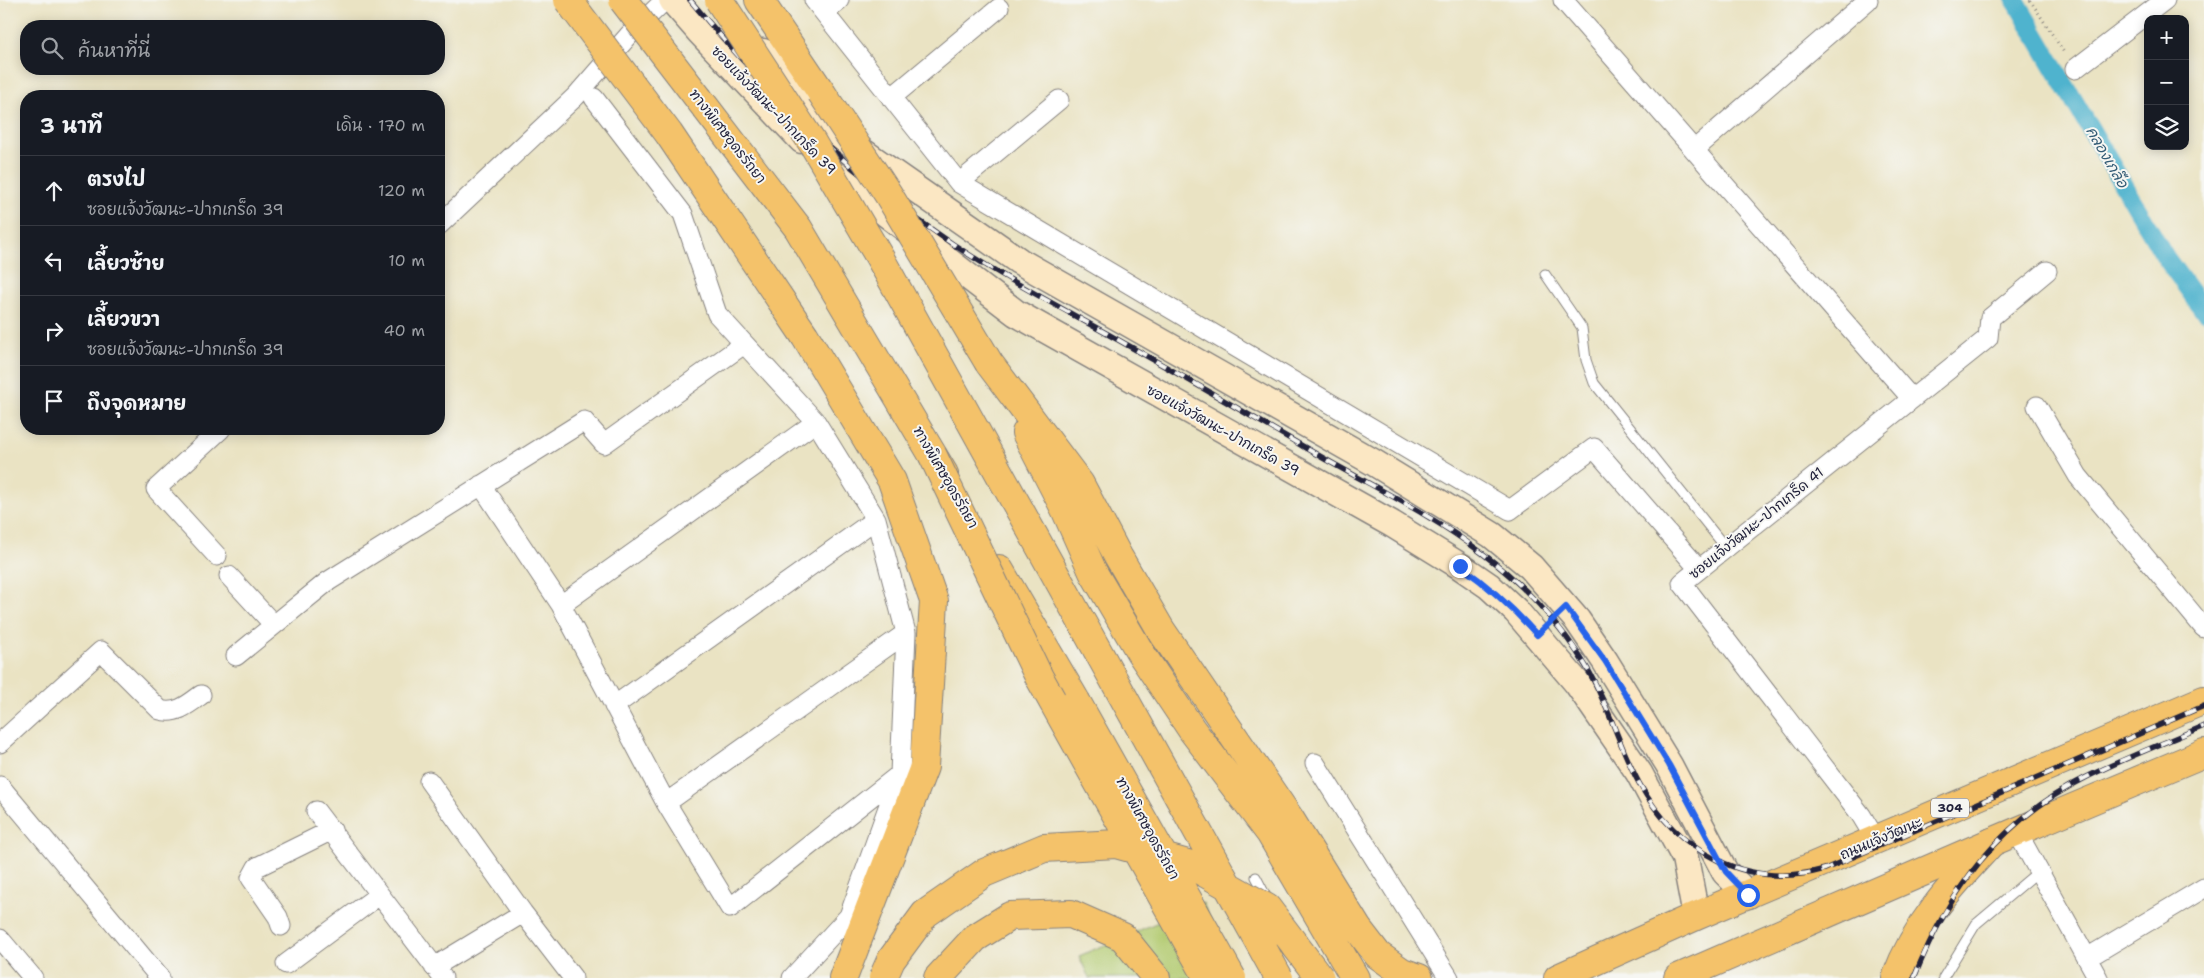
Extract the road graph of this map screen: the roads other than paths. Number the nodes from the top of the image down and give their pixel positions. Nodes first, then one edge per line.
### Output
1 (568, 0) edge
2 (623, 0) edge
3 (664, 0) edge
4 (672, 0) edge
5 (717, 0) edge
6 (759, 0) edge
7 (839, 0) edge
8 (1868, 0) edge
9 (2165, 0) edge
10 (1569, 2) edge
11 (819, 6) edge
12 (999, 8) dead end
13 (2075, 69) road end
14 (594, 98) dead end
15 (891, 98) junction
16 (1059, 100) dead end
17 (1694, 150) junction
18 (959, 183) junction
19 (445, 218) edge
20 (2047, 271) dead end
21 (1545, 274) dead end
22 (744, 344) junction
23 (990, 363) junction
24 (1912, 398) junction
25 (2037, 406) dead end
26 (816, 422) junction
27 (214, 435) edge
28 (932, 454) junction
29 (481, 485) junction
30 (876, 519) junction
31 (1726, 548) junction
32 (217, 556) dead end
33 (1699, 569) junction
34 (229, 576) dead end
35 (560, 605) junction
36 (1566, 607) junction
37 (274, 625) junction
38 (2204, 628) edge
39 (906, 633) junction
40 (1537, 635) junction
41 (236, 656) dead end
42 (202, 695) dead end
43 (2204, 700) edge
44 (614, 706) junction
45 (0, 743) edge
46 (2204, 753) edge
47 (1315, 763) dead end
48 (900, 774) junction
49 (429, 781) dead end
50 (0, 786) edge
51 (666, 803) junction
52 (316, 811) dead end
53 (332, 830) junction
54 (2017, 832) junction
55 (1876, 840) junction
56 (1992, 842) junction
57 (2040, 871) junction
58 (1256, 877) dead end
59 (2204, 888) edge
60 (379, 895) junction
61 (1748, 895) junction
62 (523, 913) junction
63 (1696, 916) junction
64 (281, 926) dead end
65 (0, 939) edge
66 (1912, 940) junction
67 (2087, 958) junction
68 (286, 964) dead end
69 (439, 972) edge
70 (33, 978) edge
71 (160, 978) edge
72 (573, 978) edge
73 (792, 978) edge
74 (843, 978) edge
75 (883, 978) edge
76 (938, 978) edge
77 (1156, 978) edge
78 (1208, 978) edge
79 (1232, 978) edge
80 (1280, 978) edge
81 (1308, 978) edge
82 (1320, 978) edge
83 (1355, 978) edge
84 (1419, 978) edge
85 (1449, 978) edge
86 (1558, 978) edge
87 (1678, 978) edge
88 (1877, 978) edge
89 (1896, 978) edge
90 (1943, 978) edge
91 (2098, 978) edge

1 - 74 main road, bridge
2 - 28 main road, ทางพิเศษอุดรรัถยา, bridge
3 - 19 street
4 - 40 main road, ซอยแจ้งวัฒนะ-ปากเกร็ด 39
5 - 36 main road
5 - 80 main road, bridge
6 - 23 main road, bridge
7 - 11 street
8 - 17 street
9 - 13 street
10 - 17 street
11 - 15 street
12 - 15 street
14 - 22 street
15 - 18 street
16 - 18 street
17 - 24 street
18 - 33 street
20 - 24 street, ซอยแจ้งวัฒนะ-ปากเกร็ด 41
21 - 31 lane
22 - 26 street
22 - 29 street
23 - 83 main road
23 - 84 main road
24 - 31 street, ซอยแจ้งวัฒนะ-ปากเกร็ด 41
25 - 38 street
26 - 30 street
26 - 35 street
27 - 32 street
28 - 78 main road, bridge
28 - 79 main road, ทางพิเศษอุดรรัถยา, bridge
29 - 35 street
29 - 37 street
30 - 39 street
30 - 44 street
31 - 33 street, ซอยแจ้งวัฒนะ-ปากเกร็ด 41
33 - 55 street, ซอยแจ้งวัฒนะ-ปากเกร็ด 41
34 - 37 street
35 - 44 street
36 - 40 main road
36 - 61 main road
37 - 41 street
39 - 48 street
39 - 51 street
40 - 63 main road, ซอยแจ้งวัฒนะ-ปากเกร็ด 39
42 - 45 street
43 - 55 main road, ถนนแจ้งวัฒนะ / 304
44 - 51 street
46 - 54 main road
47 - 85 street
48 - 51 street
48 - 73 street
49 - 62 street
50 - 71 street
52 - 53 street
53 - 60 street
53 - 64 street
54 - 56 main road
54 - 57 street
55 - 61 main road, ถนนแจ้งวัฒนะ / 304
56 - 66 main road
56 - 87 main road
57 - 67 street
57 - 90 lane
58 - 81 lane
59 - 67 street
60 - 68 street
60 - 69 street
61 - 63 main road, ถนนแจ้งวัฒนะ / 304
62 - 69 street
62 - 72 street
63 - 86 main road, ถนนแจ้งวัฒนะ / 304
65 - 70 street
66 - 88 main road
66 - 89 main road
67 - 91 street
75 - 82 main road, bridge
76 - 77 main road

